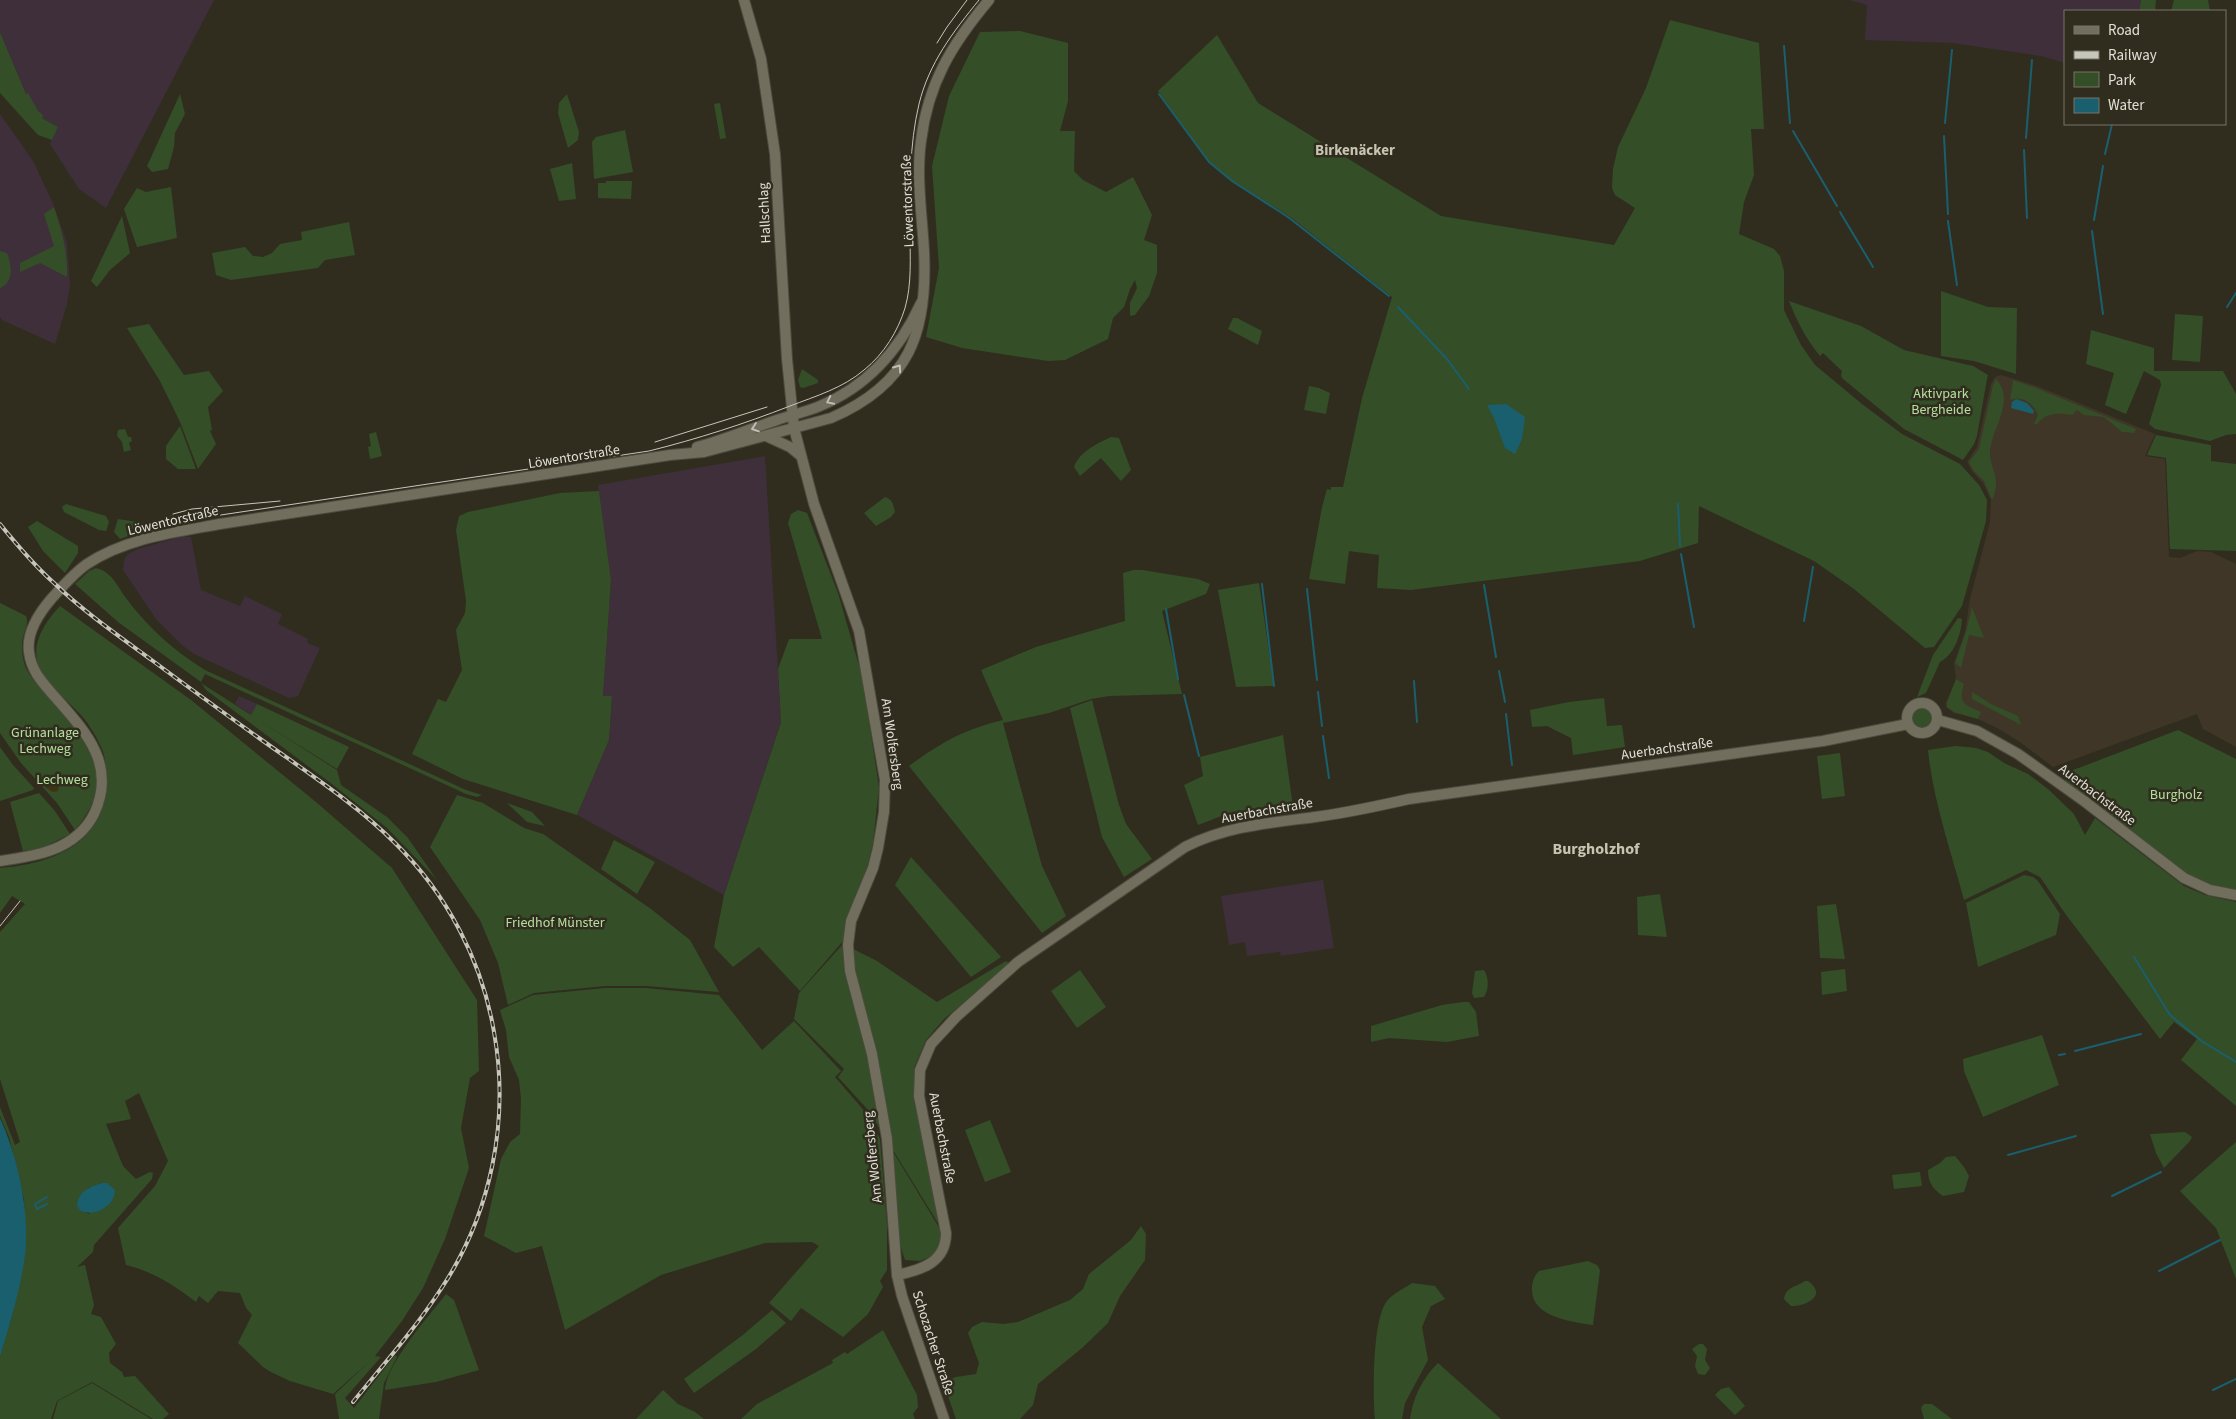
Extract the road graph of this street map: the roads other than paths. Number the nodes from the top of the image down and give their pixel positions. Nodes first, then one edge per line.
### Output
1 (744, 0) edge
2 (989, 0) edge
3 (922, 300) junction
4 (792, 415) junction
5 (794, 428) junction
6 (765, 436) junction
7 (670, 455) junction
8 (801, 456) junction
9 (1938, 720) junction
10 (1908, 724) junction
11 (0, 861) edge
12 (2236, 895) edge
13 (897, 1275) junction
14 (944, 1419) edge

1 - 4 main road, Hallschlag
2 - 3 main road, Löwentorstraße
3 -> 4 main road, Löwentorstraße
5 -> 3 main road, Löwentorstraße
4 - 5 main road, Hallschlag
4 -> 7 main road, Löwentorstraße
5 - 6 main road, Löwentorstraße
5 - 8 main road, Am Wolfersberg
6 - 7 main road, Löwentorstraße
6 - 8 main road
7 - 11 main road, Löwentorstraße
8 - 13 main road, Am Wolfersberg
9 - 10 main road
9 - 10 main road
9 - 12 main road, Auerbachstraße
10 - 13 main road, Auerbachstraße
13 - 14 main road, Schozacher Straße

